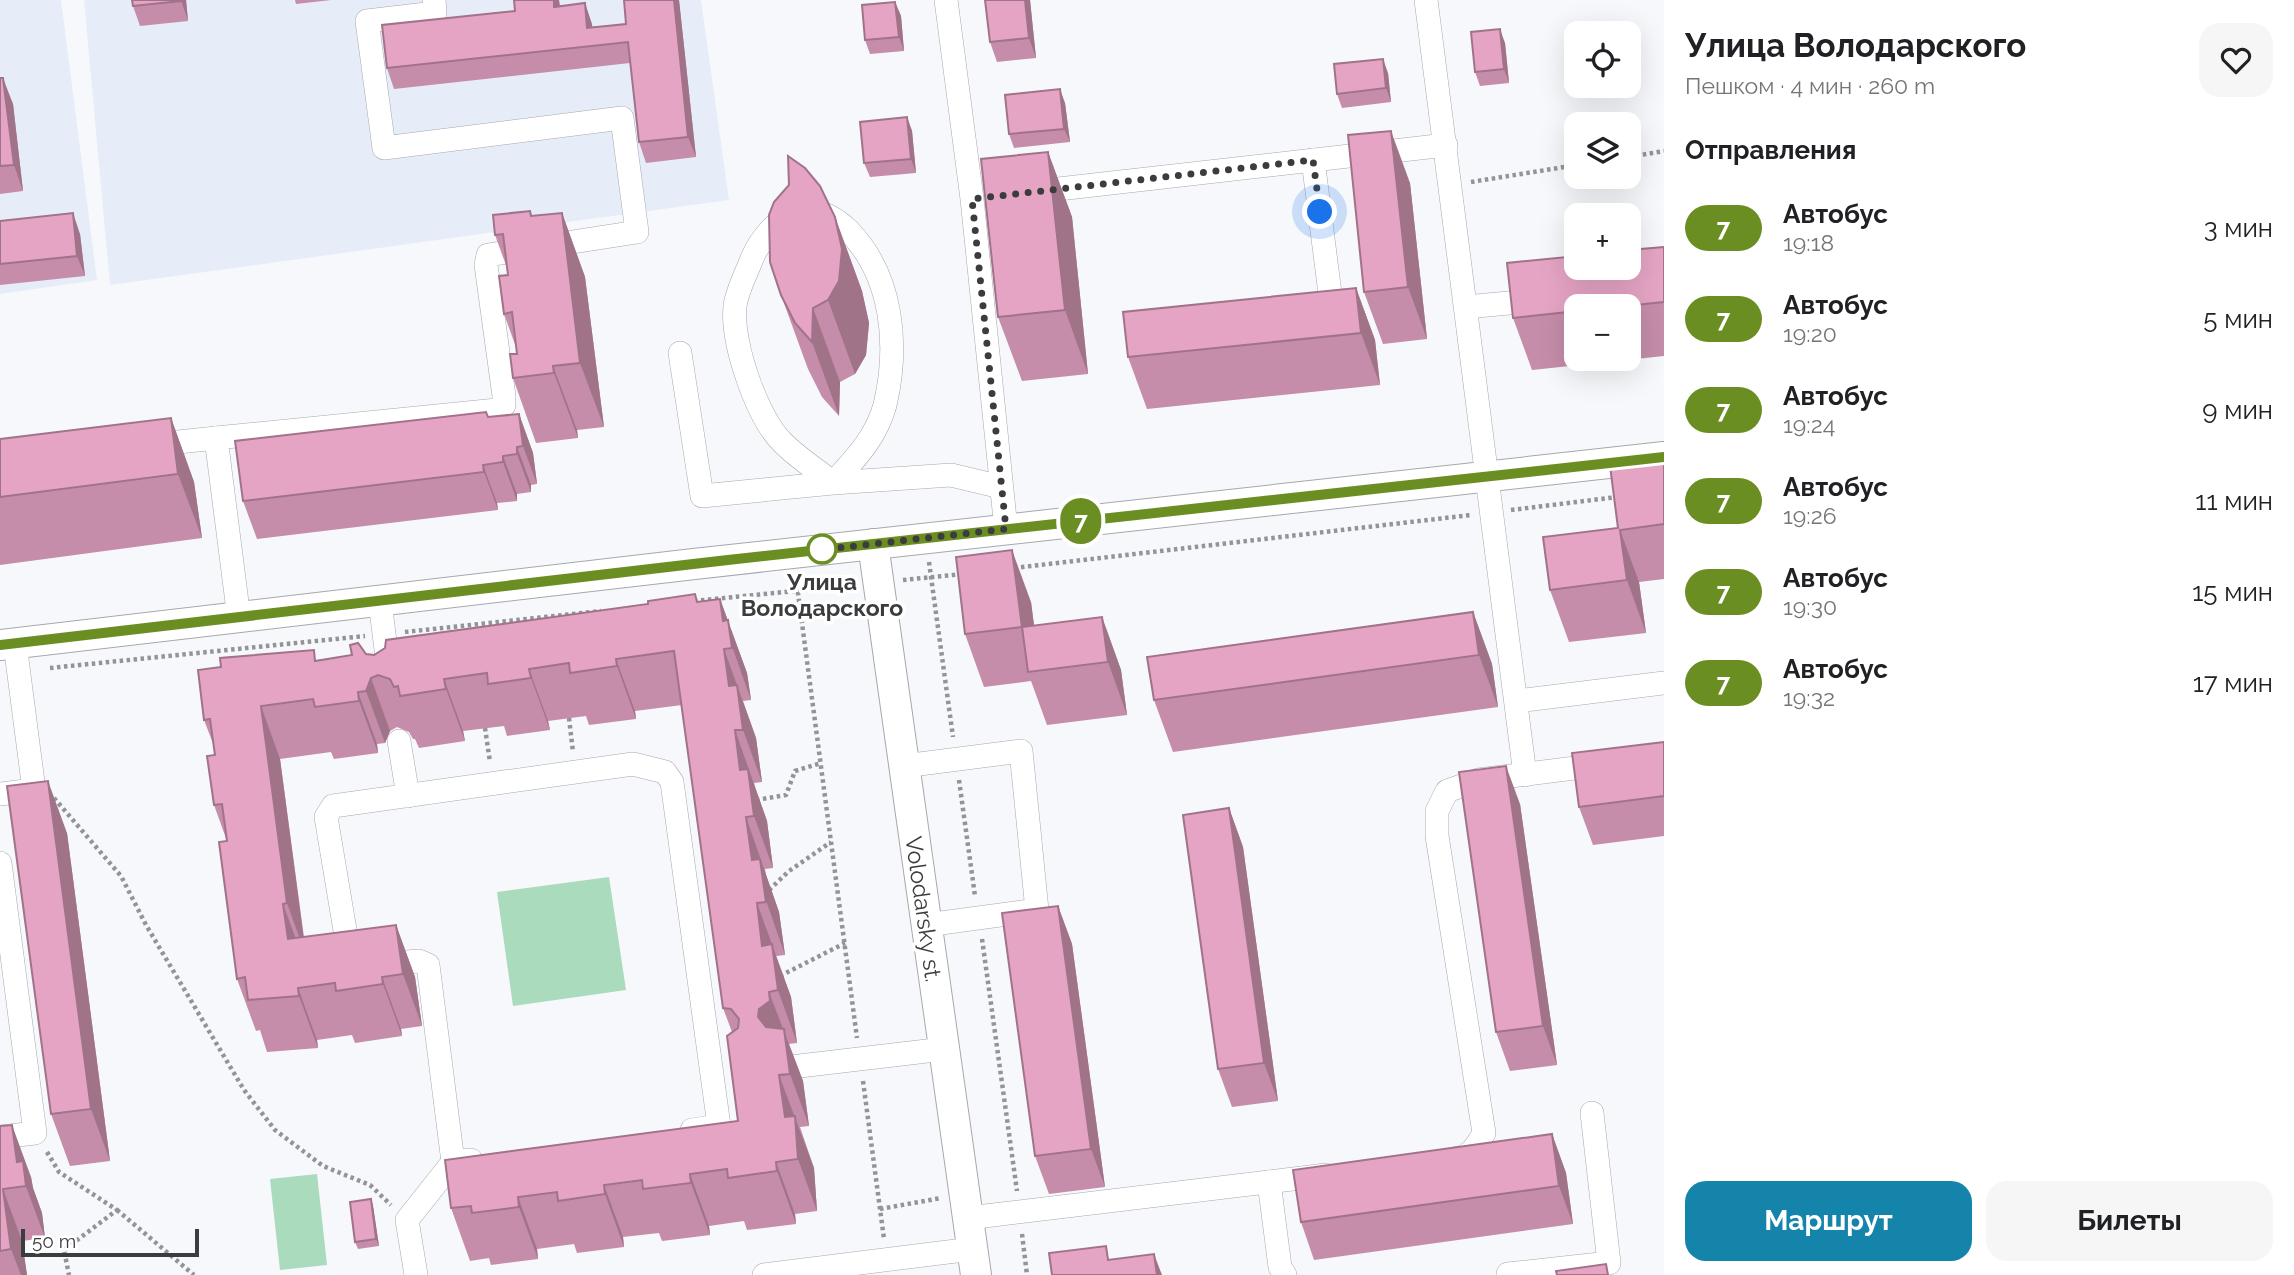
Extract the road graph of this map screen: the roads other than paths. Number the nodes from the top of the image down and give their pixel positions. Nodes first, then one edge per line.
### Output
1 (433, 0) edge
2 (946, 0) edge
3 (1426, 0) edge
4 (1446, 145) junction
5 (1313, 160) junction
6 (972, 199) junction
7 (1558, 298) edge
8 (1466, 307) junction
9 (1333, 317) edge
10 (680, 353) dead end
11 (216, 438) junction
12 (122, 448) edge
13 (1664, 457) edge
14 (1486, 476) junction
15 (833, 483) junction
16 (1001, 487) junction
17 (1006, 529) junction
18 (873, 544) junction
19 (380, 601) junction
20 (239, 618) junction
21 (11, 654) edge
22 (1664, 683) edge
23 (391, 694) edge
24 (1517, 701) junction
25 (400, 741) edge
26 (1664, 757) edge
27 (904, 766) junction
28 (1525, 775) junction
29 (0, 794) edge
30 (408, 796) junction
31 (0, 863) edge
32 (926, 925) junction
33 (944, 1049) junction
34 (791, 1067) edge
35 (1592, 1113) dead end
36 (666, 1133) edge
37 (0, 1137) edge
38 (493, 1157) edge
39 (453, 1162) junction
40 (1428, 1162) edge
41 (1349, 1172) edge
42 (1269, 1182) junction
43 (968, 1218) junction
44 (974, 1262) edge
45 (416, 1275) edge
46 (764, 1275) edge
47 (1285, 1275) edge
48 (1494, 1275) edge
49 (1509, 1275) edge

1 - 11 street
2 - 6 street
3 - 4 street
4 - 5 street
4 - 8 street
5 - 6 street
5 - 9 street
6 - 16 street
7 - 8 street
8 - 14 street
10 - 15 street
11 - 12 street
11 - 20 street
13 - 14 main road
14 - 17 main road
14 - 24 street
15 - 15 street
15 - 16 street
16 - 17 street
17 - 18 main road
18 - 19 main road
18 - 27 main road, Volodarsky st.
19 - 20 main road
19 - 23 street
20 - 21 main road
21 - 29 street
22 - 24 street
24 - 28 street
25 - 30 street
26 - 28 street
27 - 32 main road, Volodarsky st.
27 - 32 street
28 - 40 street
30 - 36 street
30 - 39 street
31 - 37 street
32 - 33 main road, Volodarsky st.
33 - 34 street
33 - 43 main road, Volodarsky st.
35 - 49 street
38 - 39 street
39 - 45 street
41 - 42 street
42 - 43 street
42 - 47 street
43 - 44 main road, Volodarsky st.
44 - 46 street
48 - 49 street

